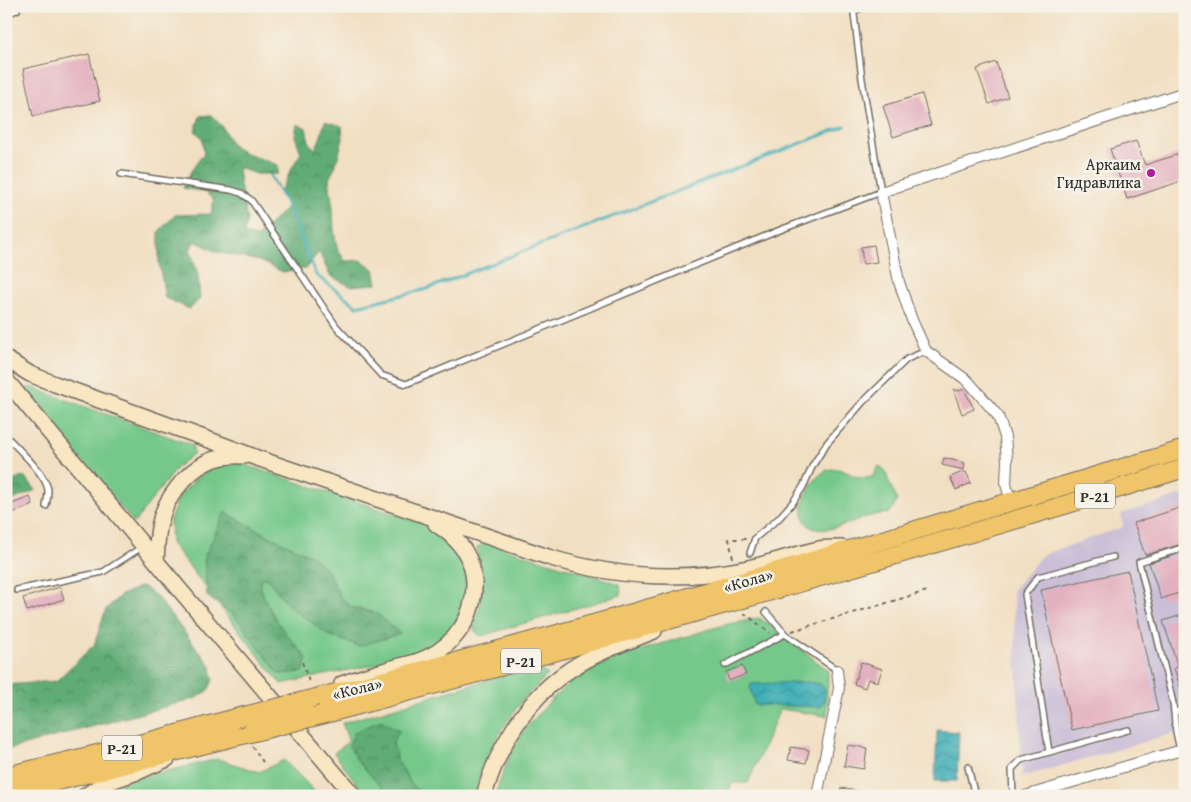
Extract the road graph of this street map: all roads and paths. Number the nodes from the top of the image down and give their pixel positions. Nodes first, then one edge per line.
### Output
1 (866, 6) edge
2 (854, 8) edge
3 (17, 10) dead end
4 (6, 14) edge
5 (1185, 92) edge
6 (121, 174) dead end
7 (881, 192) junction
8 (926, 351) junction
9 (6, 359) edge
10 (6, 380) edge
11 (6, 436) edge
12 (1185, 449) edge
13 (257, 458) junction
14 (1185, 468) edge
15 (1011, 502) junction
16 (46, 506) dead end
17 (420, 514) junction
18 (754, 538) junction
19 (143, 546) junction
20 (863, 546) junction
21 (1185, 547) edge
22 (750, 553) dead end
23 (732, 555) dead end
24 (1113, 557) dead end
25 (156, 561) junction
26 (16, 590) dead end
27 (927, 591) dead end
28 (721, 606) junction
29 (766, 612) dead end
30 (744, 613) dead end
31 (785, 634) junction
32 (776, 638) junction
33 (302, 662) dead end
34 (725, 665) dead end
35 (837, 670) joint
36 (309, 682) dead end
37 (308, 700) junction
38 (1185, 709) edge
39 (1175, 712) junction
40 (1128, 730) dead end
41 (250, 737) junction
42 (1182, 749) edge
43 (182, 751) junction
44 (1049, 752) junction
45 (263, 762) dead end
46 (968, 767) dead end
47 (6, 776) edge
48 (6, 794) edge
49 (351, 794) edge
50 (85, 796) edge
51 (484, 796) edge
52 (817, 796) edge
53 (975, 796) edge
54 (1013, 796) edge
55 (1026, 796) edge

1 - 2 lane
2 - 7 lane
3 - 4 lane
5 - 7 street
6 - 7 lane
7 - 8 street
8 - 15 street
8 - 18 lane
9 - 13 main road
10 - 19 main road
11 - 16 lane
12 - 15 highway, «Кола» / Р-21
13 - 17 main road
13 - 25 main road
14 - 28 highway, «Кола» / Р-21
15 - 20 highway, «Кола» / Р-21
17 - 20 main road
17 - 37 main road
18 - 22 lane
18 - 23 path
19 - 25 main road
19 - 26 lane
20 - 37 highway, «Кола» / Р-21
21 - 39 lane
24 - 44 lane
25 - 49 main road
27 - 31 path
28 - 41 highway, «Кола» / Р-21, bridge
28 - 51 main road
29 - 31 lane
30 - 32 path
31 - 32 lane
31 - 35 lane
32 - 34 lane
33 - 36 path
35 - 52 street
37 - 47 highway, Р-21, bridge
38 - 39 lane
39 - 42 lane
40 - 44 lane
41 - 43 highway, Р-21
41 - 45 path
42 - 55 street
43 - 48 highway, Р-21
43 - 50 main road
44 - 54 lane
46 - 53 lane

